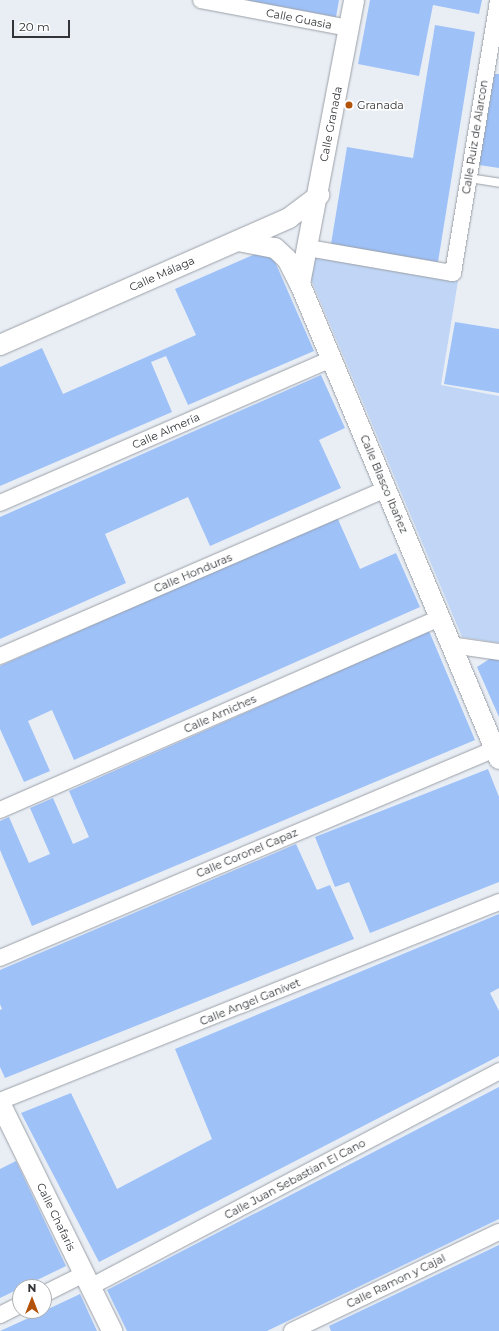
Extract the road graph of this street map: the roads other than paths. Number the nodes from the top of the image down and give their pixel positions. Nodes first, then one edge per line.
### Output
1 (202, 0) edge
2 (354, 0) edge
3 (498, 0) edge
4 (349, 28) junction
5 (494, 55) edge
6 (469, 178) junction
7 (499, 183) edge
8 (319, 196) junction
9 (238, 241) junction
10 (308, 248) junction
11 (300, 284) junction
12 (0, 345) edge
13 (331, 359) junction
14 (386, 489) junction
15 (0, 503) edge
16 (440, 618) junction
17 (451, 645) junction
18 (499, 652) edge
19 (0, 656) edge
20 (497, 754) edge
21 (0, 810) edge
22 (499, 902) edge
23 (0, 958) edge
24 (499, 1071) edge
25 (0, 1102) edge
26 (499, 1232) edge
27 (87, 1281) junction
28 (52, 1292) edge
29 (12, 1309) edge
30 (0, 1315) edge
31 (112, 1331) edge
32 (292, 1331) edge

1 - 4 street, Calle Guasia
2 - 4 street, Calle Granada
3 - 5 street, Calle Ruiz de Alarcon
4 - 8 street, Calle Granada
5 - 6 street, Calle Ruiz de Alarcon
6 - 7 lane
6 - 10 street, Calle Ruiz de Alarcon
8 - 9 street, Calle Málaga
8 - 10 street, Calle Granada
9 - 11 street, Calle Blasco Ibañez
9 - 12 street, Calle Málaga
10 - 11 street, Calle Granada
11 - 13 street, Calle Blasco Ibañez
13 - 14 street, Calle Blasco Ibañez
13 - 15 street, Calle Almería
14 - 16 street, Calle Blasco Ibañez
14 - 19 street, Calle Honduras
16 - 17 street, Calle Blasco Ibañez
16 - 21 street, Calle Arniches
17 - 18 street
17 - 20 street, Calle Blasco Ibañez
20 - 23 street, Calle Coronel Capaz
22 - 25 street, Calle Angel Ganivet
24 - 27 street, Calle Juan Sebastian El Cano
25 - 27 street, Calle Chafaris
26 - 32 street, Calle Ramon y Cajal
27 - 28 street, Calle Juan Sebastian El Cano
27 - 31 street, Calle Chafaris
29 - 30 street

